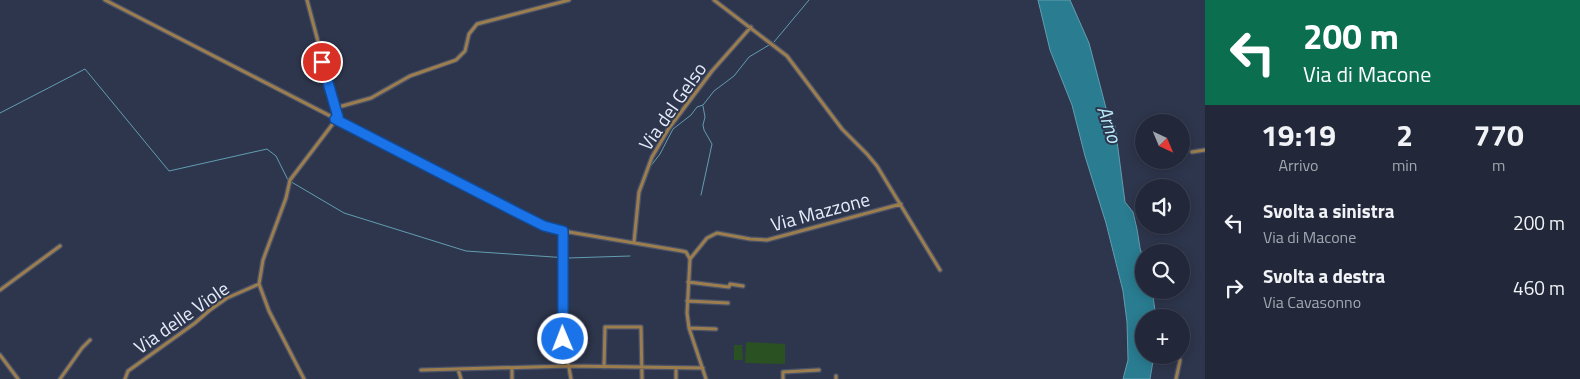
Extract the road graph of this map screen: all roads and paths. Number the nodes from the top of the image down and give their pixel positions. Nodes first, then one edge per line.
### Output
1 (104, 0) edge
2 (307, 0) edge
3 (569, 0) edge
4 (714, 0) edge
5 (750, 27) junction
6 (335, 108) junction
7 (335, 119) junction
8 (1205, 150) edge
9 (1192, 152) dead end
10 (901, 204) junction
11 (563, 231) junction
12 (634, 242) junction
13 (60, 246) dead end
14 (690, 259) junction
15 (940, 270) dead end
16 (688, 282) junction
17 (259, 284) junction
18 (743, 286) dead end
19 (0, 290) edge
20 (688, 301) junction
21 (728, 303) dead end
22 (689, 328) junction
23 (716, 329) dead end
24 (90, 340) dead end
25 (0, 355) edge
26 (1179, 364) edge
27 (568, 366) junction
28 (604, 367) junction
29 (642, 367) junction
30 (512, 368) junction
31 (676, 368) junction
32 (703, 368) junction
33 (458, 369) junction
34 (421, 370) dead end
35 (819, 370) dead end
36 (18, 379) edge
37 (60, 379) edge
38 (125, 379) edge
39 (304, 379) edge
40 (461, 379) edge
41 (512, 379) edge
42 (571, 379) edge
43 (642, 379) edge
44 (676, 379) edge
45 (706, 379) edge
46 (783, 379) edge
47 (1176, 379) edge

1 - 7 street
2 - 6 street
3 - 6 street
4 - 5 street
5 - 10 street
5 - 12 street, Via del Gelso
6 - 7 street
7 - 11 street
7 - 17 street
8 - 9 street
10 - 14 street, Via Mazzone
10 - 15 street
11 - 12 street
11 - 27 street
12 - 14 street
13 - 19 street
14 - 16 street
16 - 18 street
16 - 20 street
17 - 38 street, Via delle Viole
17 - 39 street
20 - 21 street
20 - 22 street
22 - 23 street
22 - 32 street
24 - 37 street
25 - 36 street
26 - 47 street
27 - 28 street
27 - 30 street
27 - 42 street
28 - 29 street
28 - 29 street
29 - 31 street
29 - 43 street
30 - 33 street
30 - 41 street
31 - 32 street
31 - 44 street
32 - 45 street
33 - 34 street
33 - 40 street
35 - 46 street

